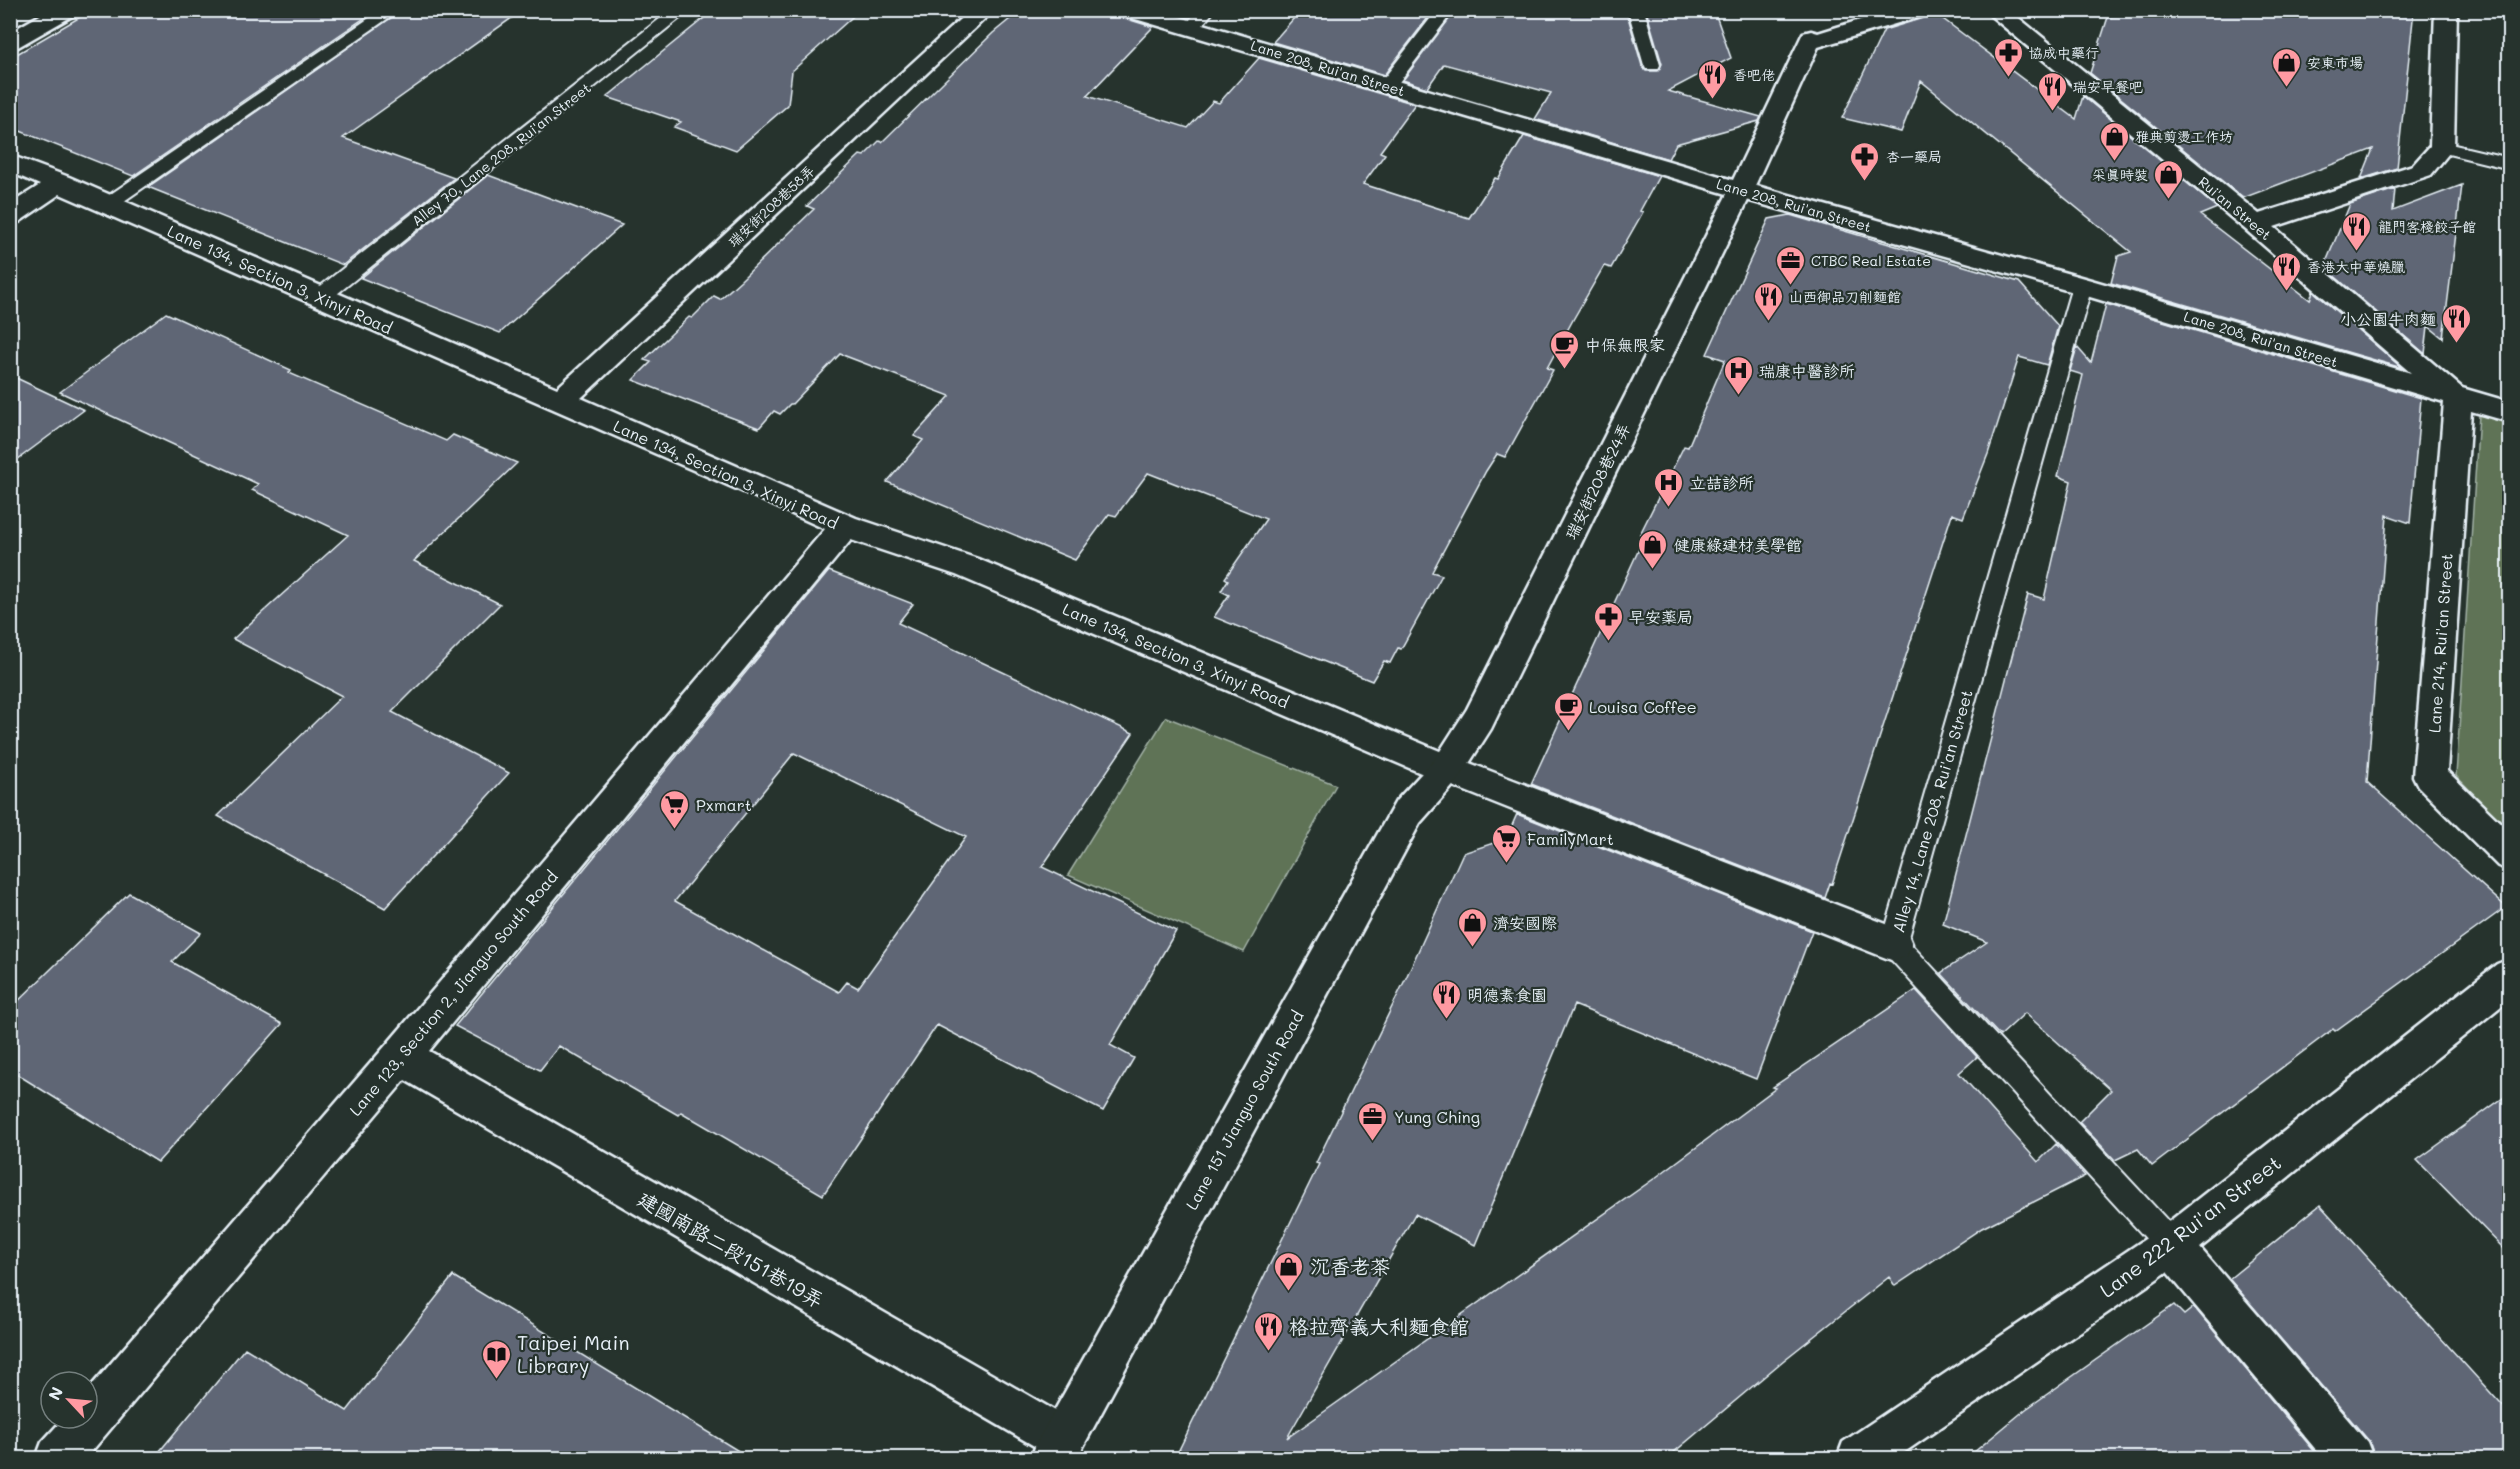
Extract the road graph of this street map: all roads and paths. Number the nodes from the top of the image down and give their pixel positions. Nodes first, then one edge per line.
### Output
1 (66, 10) edge
2 (392, 10) edge
3 (682, 10) edge
4 (983, 10) edge
5 (1130, 10) edge
6 (1446, 10) edge
7 (1636, 10) edge
8 (1917, 10) edge
9 (1995, 10) edge
10 (2446, 10) edge
11 (1199, 19) edge
12 (10, 42) edge
13 (1652, 65) dead end
14 (1387, 86) junction
15 (2442, 147) junction
16 (10, 163) edge
17 (2510, 164) edge
18 (60, 183) junction
19 (1741, 190) junction
20 (108, 204) junction
21 (10, 216) edge
22 (2255, 224) junction
23 (2082, 285) junction
24 (320, 297) junction
25 (2458, 398) junction
26 (559, 402) junction
27 (2510, 412) edge
28 (845, 526) junction
29 (1447, 769) junction
30 (2510, 855) edge
31 (1894, 944) junction
32 (2510, 976) edge
33 (401, 1056) junction
34 (2171, 1245) junction
35 (1058, 1449) edge
36 (58, 1458) edge
37 (1859, 1458) edge
38 (2351, 1458) edge

1 - 12 street
2 - 20 lane
3 - 24 lane, Alley 70, Lane 208, Rui'an Street
4 - 26 street, 瑞安街208巷58弄
5 - 11 street, Lane 208, Rui'an Street
6 - 14 lane
7 - 13 lane
8 - 19 street, 瑞安街208巷24弄
9 - 22 street, Rui'an Street
10 - 15 street
11 - 14 street, Lane 208, Rui'an Street
14 - 19 street, Lane 208, Rui'an Street
15 - 17 lane
15 - 22 street
16 - 18 street, Lane 134, Section 3, Xinyi Road
18 - 20 street, Lane 134, Section 3, Xinyi Road
18 - 21 street
19 - 23 street, Lane 208, Rui'an Street
19 - 29 street, 瑞安街208巷24弄
20 - 24 street, Lane 134, Section 3, Xinyi Road
22 - 25 street, Rui'an Street
23 - 25 street, Lane 208, Rui'an Street
23 - 31 lane, Alley 14, Lane 208, Rui'an Street
24 - 26 street, Lane 134, Section 3, Xinyi Road
25 - 27 street, Rui'an Street
25 - 30 street, Lane 214, Rui'an Street
26 - 28 street, Lane 134, Section 3, Xinyi Road
28 - 29 street, Lane 134, Section 3, Xinyi Road
28 - 33 street, Lane 123, Section 2, Jianguo South Road
29 - 31 street, Alley 14, Lane 208, Rui'an Street
29 - 35 street, Lane 151 Jianguo South Road
31 - 34 lane
32 - 34 street, Lane 222 Rui'an Street
33 - 35 street, 建國南路二段151巷19弄
33 - 36 street, Lane 123, Section 2, Jianguo South Road
34 - 37 street, Lane 222 Rui'an Street
34 - 38 street

